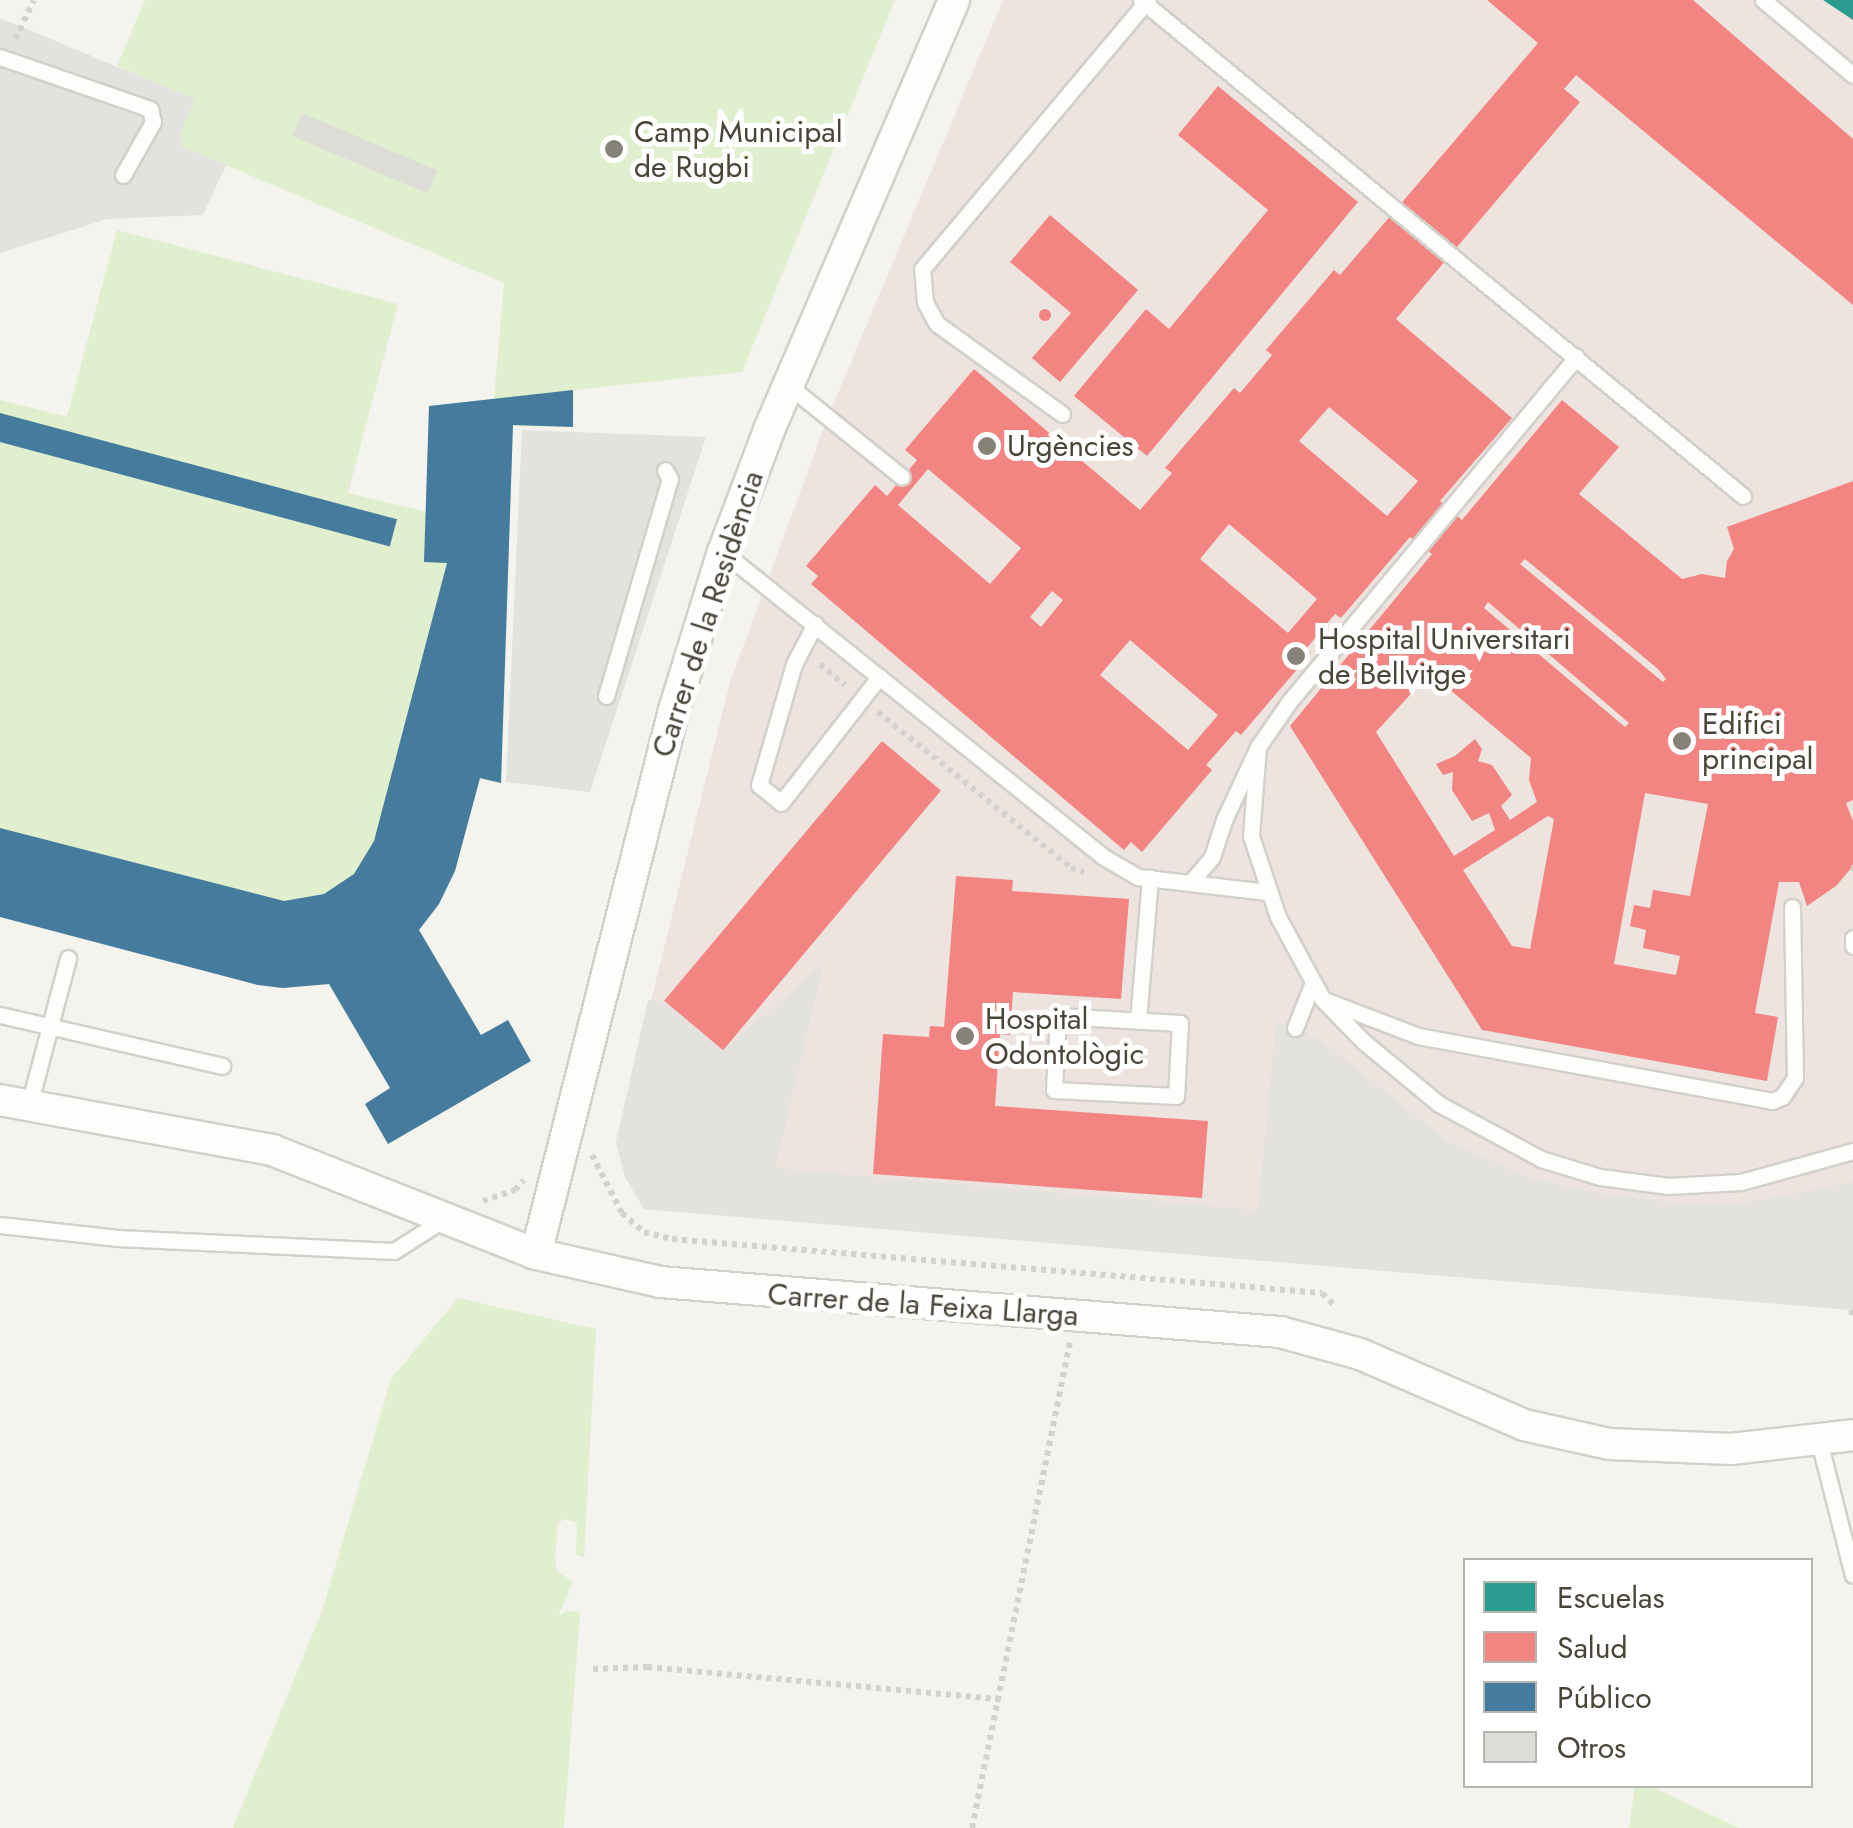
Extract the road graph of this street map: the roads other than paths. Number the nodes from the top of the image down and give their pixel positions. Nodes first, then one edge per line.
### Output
1 (954, 0) edge
2 (1763, 0) edge
3 (1145, 1) edge
4 (0, 56) edge
5 (1853, 75) edge
6 (123, 175) dead end
7 (1576, 358) junction
8 (788, 384) junction
9 (1062, 414) dead end
10 (664, 470) dead end
11 (902, 477) dead end
12 (1743, 496) dead end
13 (722, 552) junction
14 (815, 624) junction
15 (879, 677) junction
16 (606, 696) dead end
17 (1258, 748) junction
18 (1150, 878) junction
19 (1191, 882) junction
20 (1268, 892) junction
21 (1792, 907) dead end
22 (1853, 938) edge
23 (1853, 946) edge
24 (68, 958) dead end
25 (1314, 982) junction
26 (1323, 1000) junction
27 (0, 1015) edge
28 (1138, 1021) junction
29 (49, 1026) junction
30 (1294, 1028) dead end
31 (222, 1066) dead end
32 (14, 1103) edge
33 (1853, 1151) edge
34 (444, 1219) junction
35 (0, 1226) edge
36 (536, 1254) junction
37 (1853, 1435) edge
38 (1819, 1440) junction
39 (1853, 1575) edge

1 - 8 street, Carrer de la Residència
2 - 5 lane
3 - 7 lane
3 - 9 lane
4 - 6 lane
7 - 12 lane
7 - 17 lane
8 - 11 lane
8 - 13 street, Carrer de la Residència
10 - 16 lane
13 - 14 lane
13 - 36 street, Carrer de la Residència
14 - 15 lane
14 - 15 lane
15 - 18 lane
17 - 19 lane
17 - 20 lane
18 - 19 lane
18 - 28 lane
19 - 20 lane
20 - 25 lane
21 - 26 lane
22 - 23 lane
24 - 29 lane
25 - 26 lane
25 - 30 lane
26 - 33 lane
27 - 29 lane
28 - 28 lane
29 - 31 lane
29 - 32 lane
32 - 34 street, Carrer de la Feixa Llarga
34 - 35 lane
34 - 36 street, Carrer de la Feixa Llarga
36 - 38 street, Carrer de la Feixa Llarga
37 - 38 street, Carrer de la Feixa Llarga
38 - 39 lane

